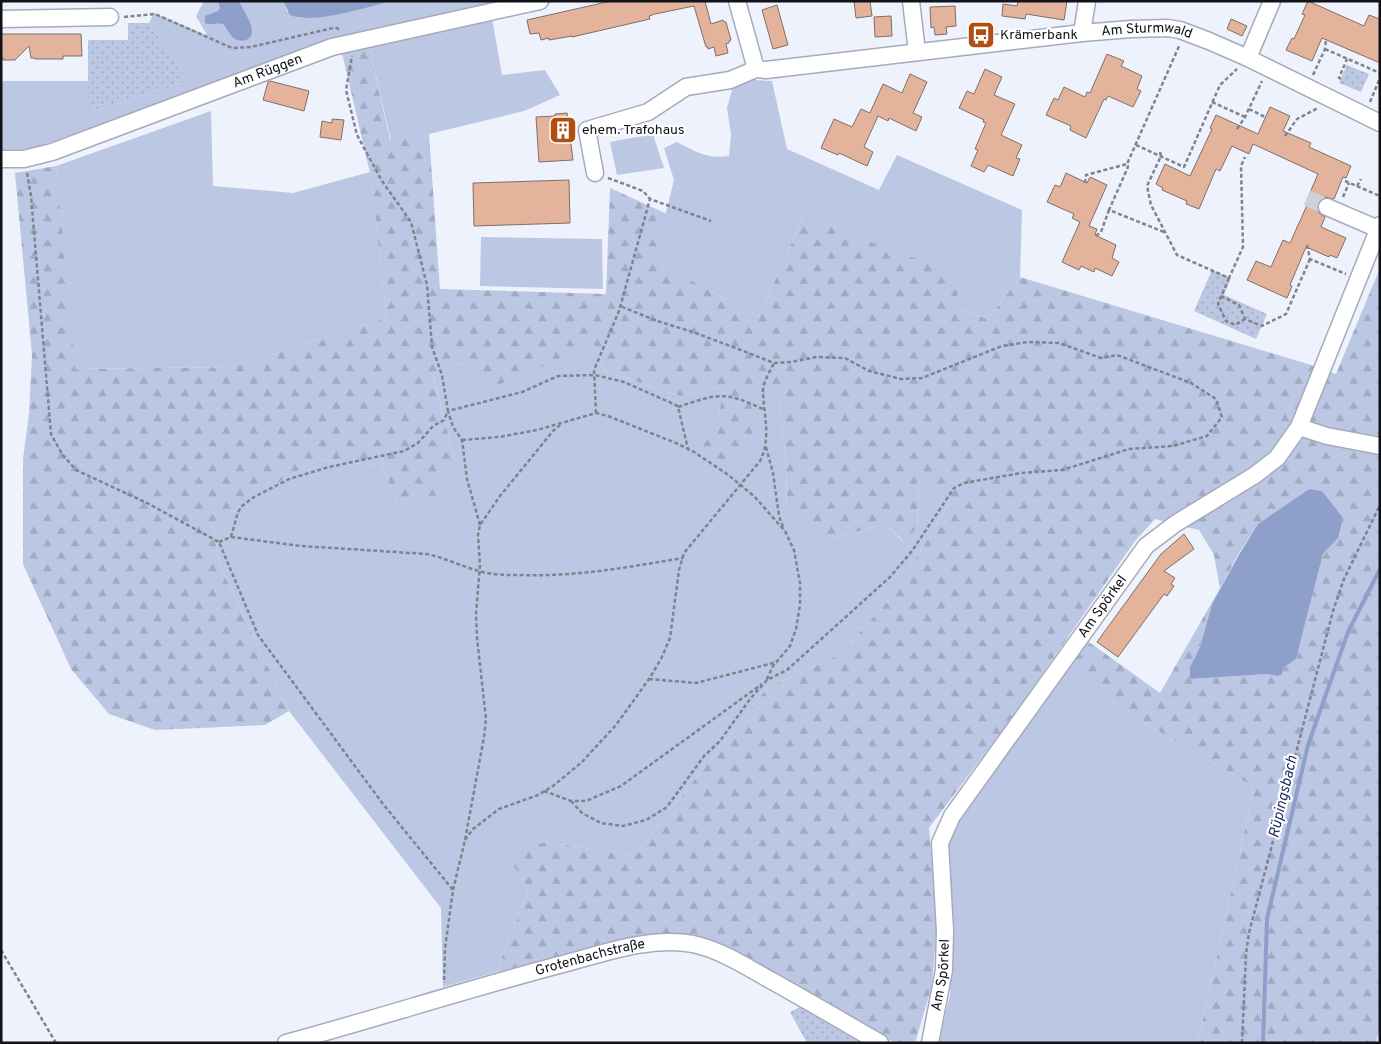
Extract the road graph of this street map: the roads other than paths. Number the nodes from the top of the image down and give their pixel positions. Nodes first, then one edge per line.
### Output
1 (540, 1) edge
2 (737, 1) edge
3 (911, 1) edge
4 (1087, 1) edge
5 (1272, 1) edge
6 (1, 18) edge
7 (110, 18) road end
8 (1082, 33) junction
9 (917, 52) junction
10 (1248, 58) junction
11 (756, 69) junction
12 (1380, 123) edge
13 (1, 159) edge
14 (595, 173) road end
15 (1327, 207) tunnel mouth
16 (1379, 227) edge
17 (1299, 427) junction
18 (1380, 446) edge
19 (286, 1043) edge
20 (880, 1043) edge
21 (930, 1043) edge

1 - 13 street, Am Rüggen
2 - 11 street
3 - 9 street
4 - 8 street
5 - 10 street
6 - 7 street
8 - 9 street, Am Sturmwald
8 - 10 street, Am Sturmwald
9 - 11 street, Am Sturmwald
10 - 12 street, Am Sturmwald
11 - 14 street
15 - 16 street
16 - 17 street, Am Spörkel
17 - 18 street
17 - 21 street, Am Spörkel
19 - 20 street, Grotenbachstraße

